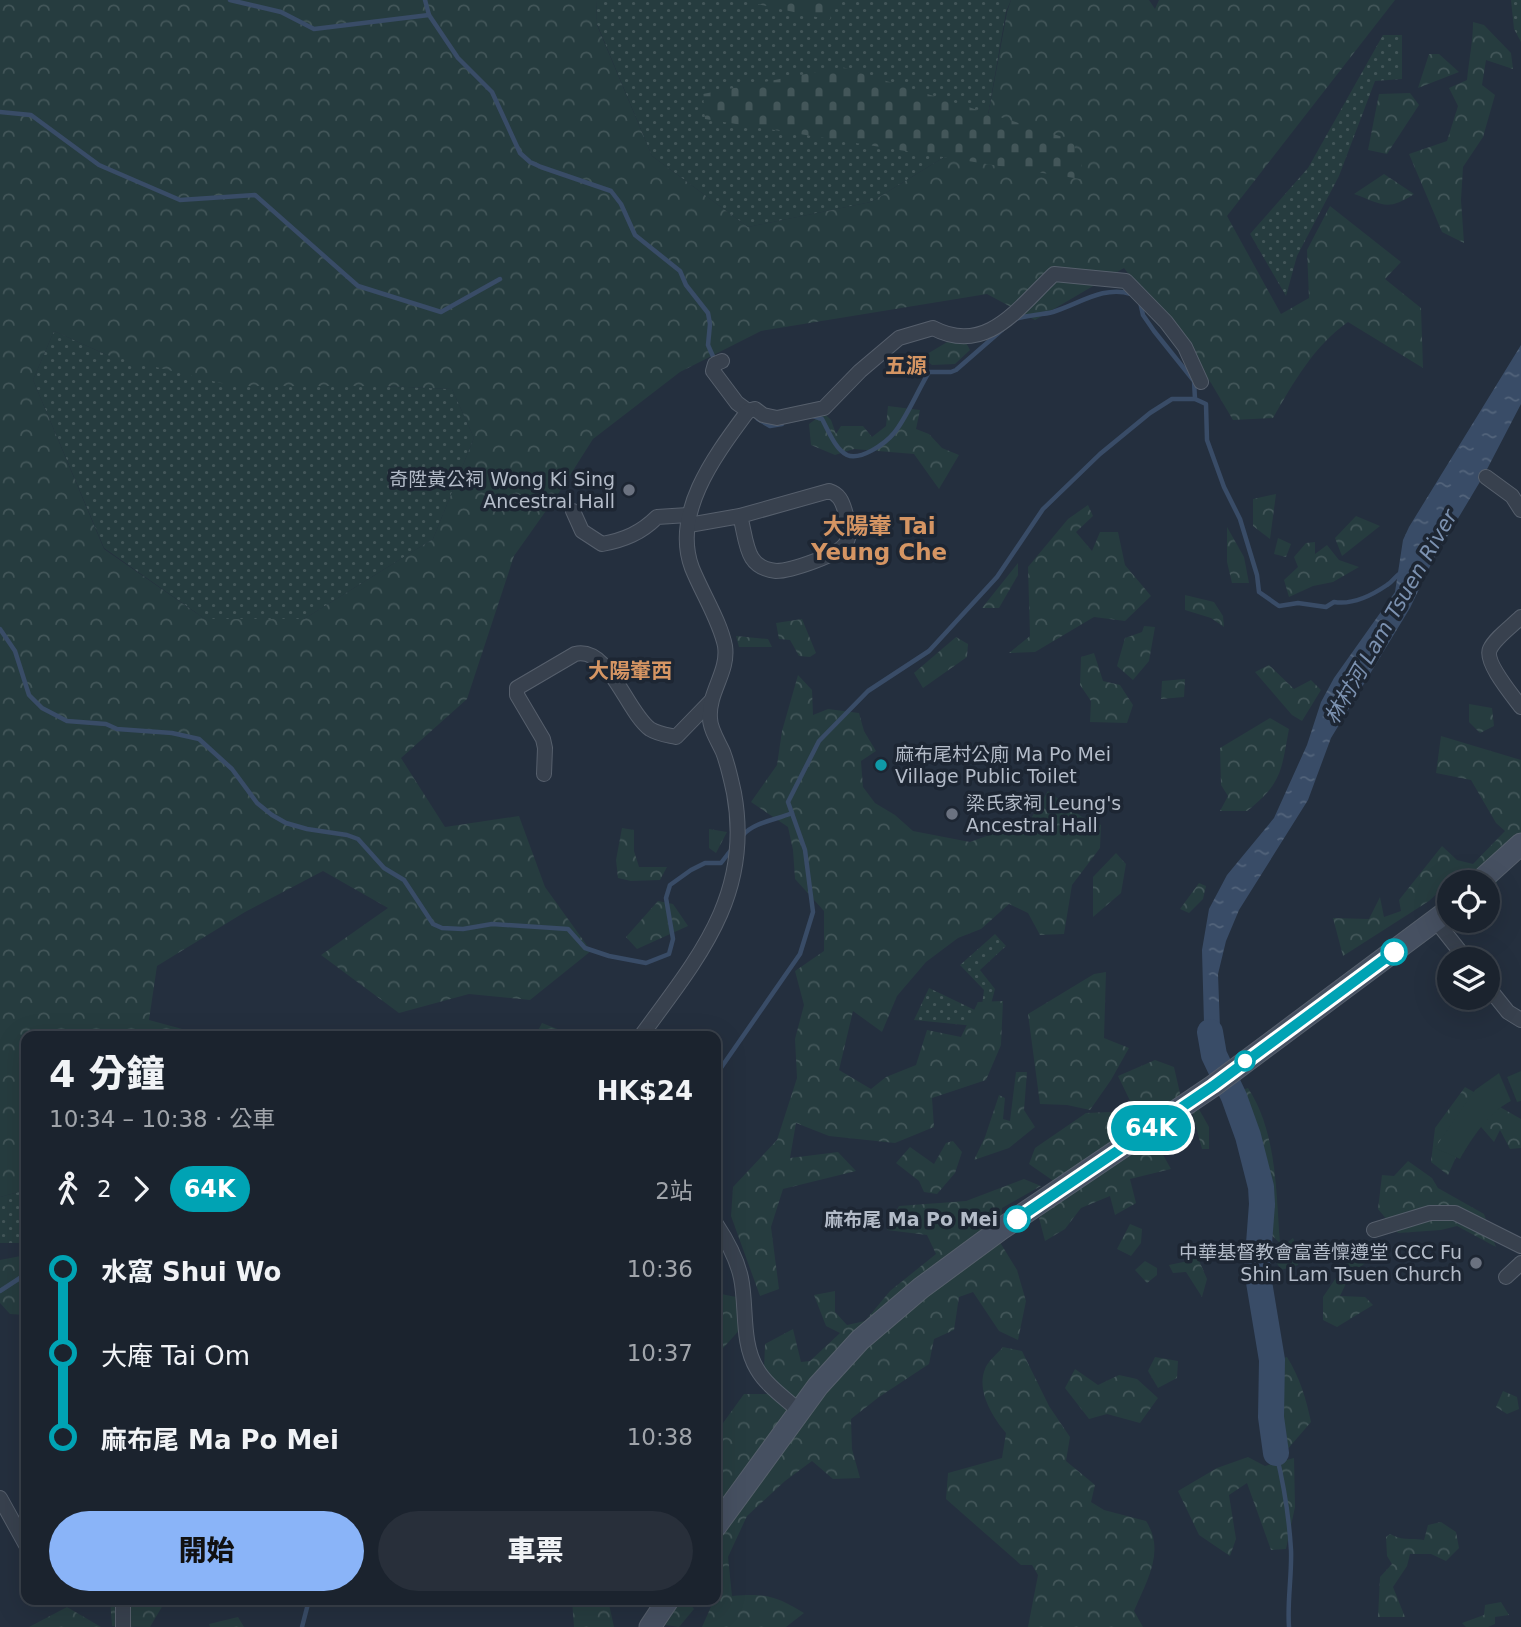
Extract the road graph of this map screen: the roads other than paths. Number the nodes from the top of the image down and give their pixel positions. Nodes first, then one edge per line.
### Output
1 (722, 361) dead end
2 (1201, 382) dead end
3 (748, 411) junction
4 (1486, 477) dead end
5 (1521, 510) edge
6 (573, 511) dead end
7 (740, 516) junction
8 (689, 520) junction
9 (1521, 617) edge
10 (711, 701) junction
11 (1521, 707) edge
12 (544, 774) dead end
13 (1521, 844) edge
14 (1492, 870) edge
15 (1437, 920) edge
16 (1500, 1002) edge
17 (1521, 1020) edge
18 (645, 1031) edge
19 (1374, 1230) dead end
20 (721, 1234) edge
21 (1521, 1246) edge
22 (1521, 1264) edge
23 (1506, 1277) dead end
24 (799, 1411) junction
25 (0, 1498) edge
26 (721, 1519) edge
27 (21, 1536) edge
28 (123, 1605) edge
29 (665, 1605) edge
30 (123, 1627) edge
31 (650, 1627) edge

1 - 3 street
2 - 3 street
3 - 8 street
4 - 5 street
6 - 8 street
7 - 7 street
7 - 8 street
8 - 10 street
9 - 11 street
10 - 12 street
10 - 18 street
13 - 14 main road
15 - 24 main road
16 - 17 street
19 - 21 street
20 - 24 street
22 - 23 street
24 - 26 main road
25 - 27 street
28 - 30 street
29 - 31 main road

